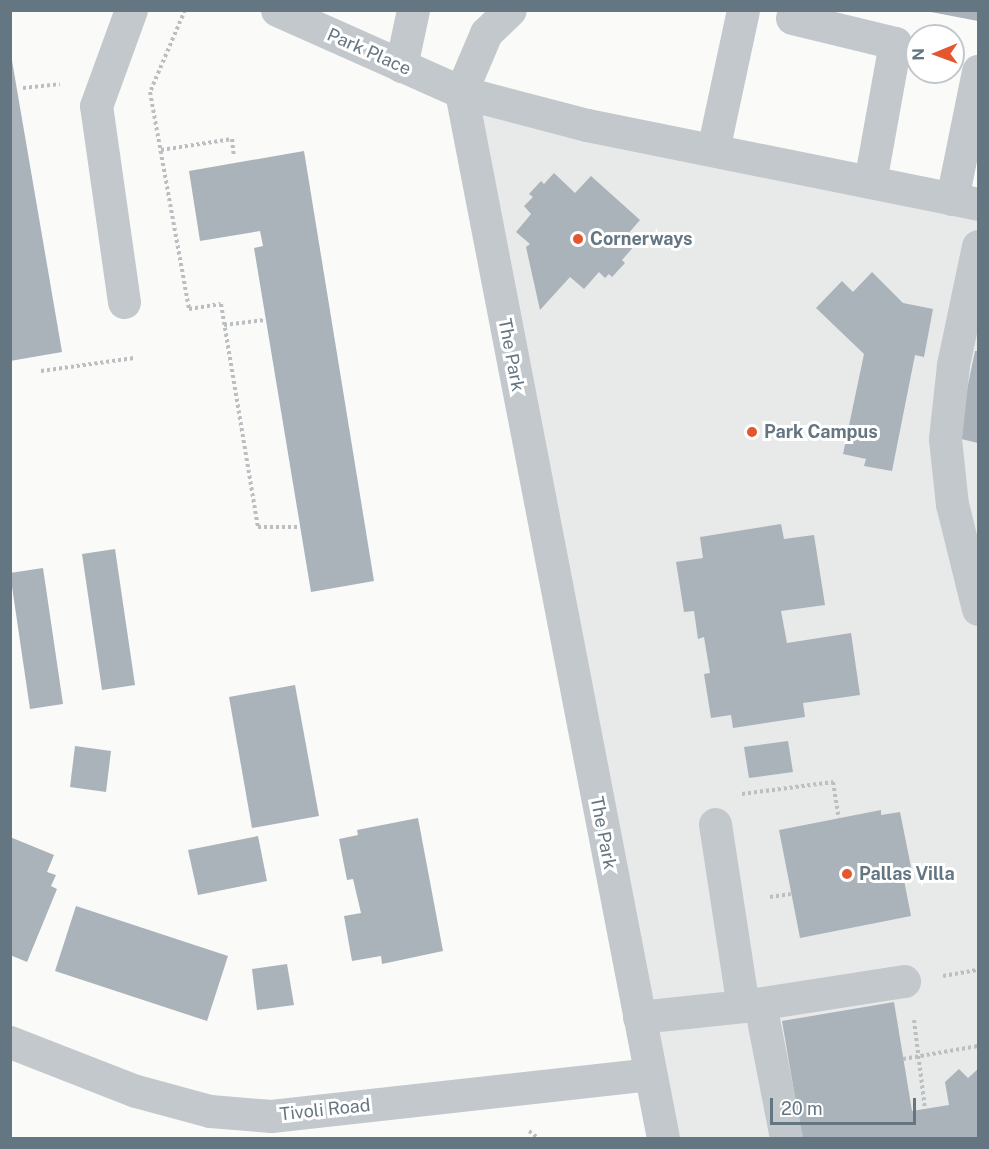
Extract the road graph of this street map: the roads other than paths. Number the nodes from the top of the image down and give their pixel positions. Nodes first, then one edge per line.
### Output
1 (131, 10) edge
2 (277, 10) edge
3 (412, 10) edge
4 (510, 10) edge
5 (743, 10) edge
6 (792, 18) dead end
7 (401, 66) junction
8 (978, 71) edge
9 (461, 92) junction
10 (713, 150) junction
11 (870, 182) junction
12 (965, 202) edge
13 (978, 246) edge
14 (124, 302) dead end
15 (972, 308) edge
16 (978, 609) edge
17 (716, 824) road end
18 (904, 981) dead end
19 (751, 1005) junction
20 (639, 1017) junction
21 (10, 1042) edge
22 (651, 1074) junction
23 (273, 1127) edge
24 (663, 1138) edge
25 (786, 1138) edge

1 - 14 street
2 - 7 street, Park Place
3 - 7 street
4 - 9 street
5 - 10 street
6 - 11 street
7 - 9 street, Park Place
8 - 12 street
9 - 10 street
9 - 20 street, The Park
10 - 11 street
11 - 12 street
13 - 15 street
15 - 16 street
17 - 19 street
18 - 19 street
19 - 20 street
19 - 25 street
20 - 22 street, The Park
21 - 23 street, Tivoli Road
22 - 23 street, Tivoli Road
22 - 24 street, The Park

